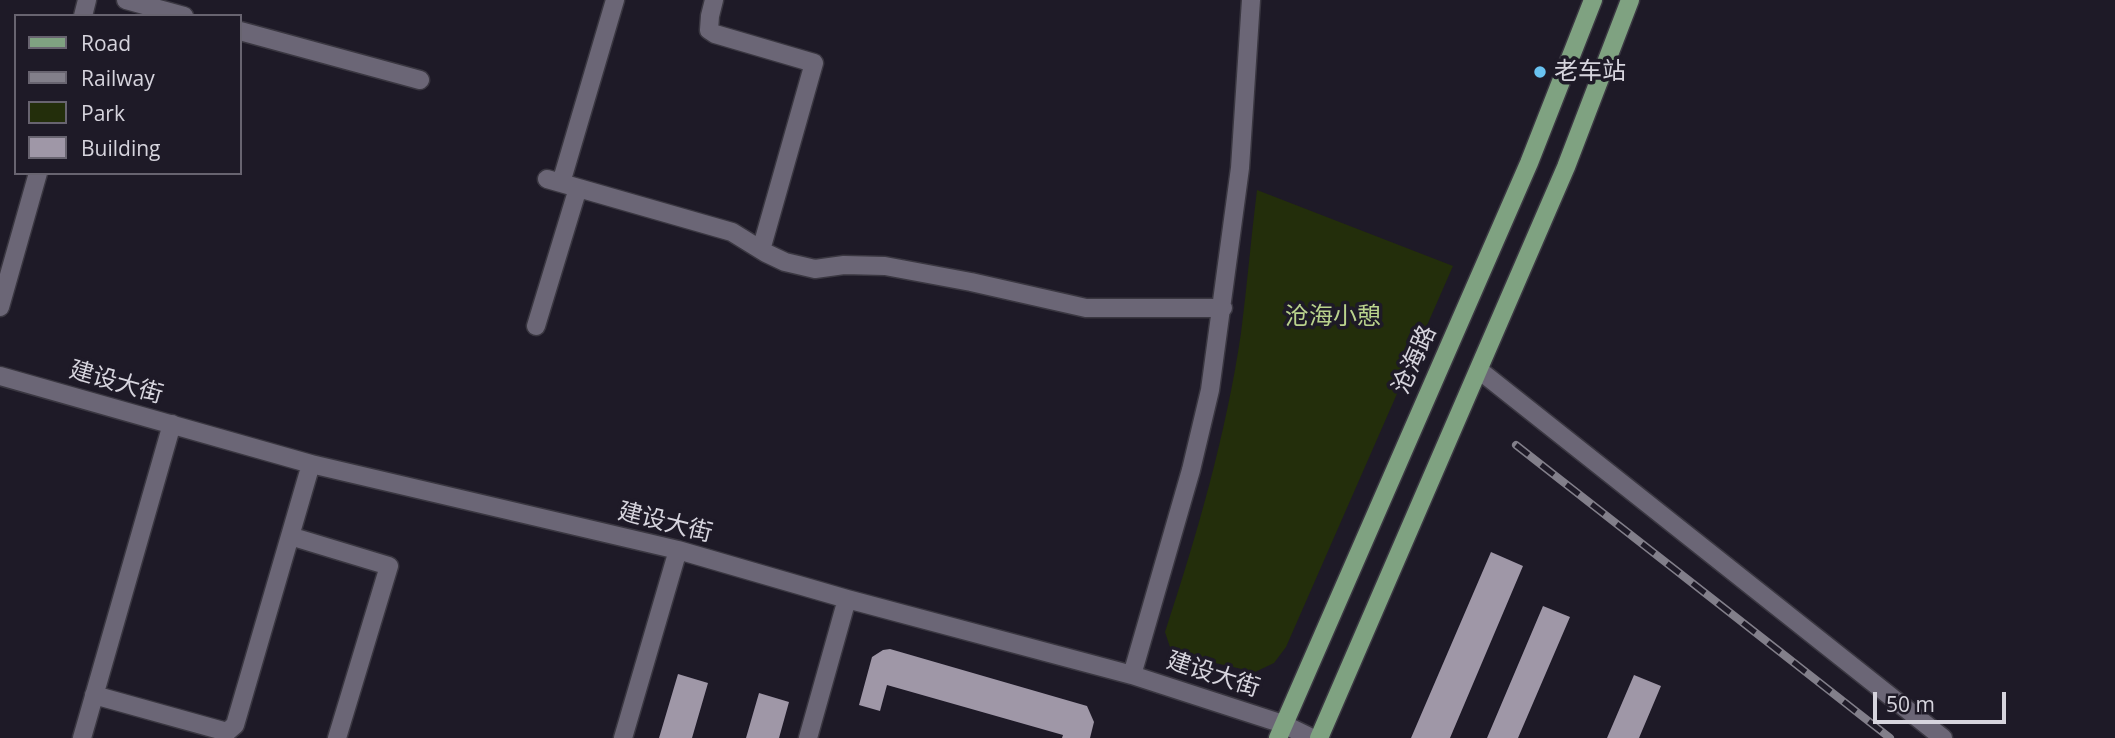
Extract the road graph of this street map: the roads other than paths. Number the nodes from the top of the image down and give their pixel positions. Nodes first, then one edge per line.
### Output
1 (126, 0) edge
2 (615, 0) edge
3 (714, 0) edge
4 (1251, 0) edge
5 (1593, 0) edge
6 (1630, 0) edge
7 (177, 14) edge
8 (242, 32) edge
9 (420, 80) dead end
10 (37, 175) edge
11 (562, 183) junction
12 (761, 250) junction
13 (0, 307) edge
14 (1223, 308) junction
15 (537, 326) dead end
16 (1479, 370) junction
17 (0, 376) edge
18 (172, 424) junction
19 (311, 464) junction
20 (290, 536) junction
21 (678, 550) junction
22 (847, 599) junction
23 (1132, 675) junction
24 (94, 695) junction
25 (1281, 731) edge
26 (82, 738) edge
27 (337, 738) edge
28 (623, 738) edge
29 (808, 738) edge
30 (1312, 738) edge
31 (1319, 738) edge
32 (1943, 738) edge

1 - 7 street
2 - 11 street
3 - 12 street
4 - 14 street
5 - 25 main road, 沧海路
6 - 16 main road
8 - 9 street
10 - 13 street
11 - 12 street
11 - 15 street
12 - 14 street
14 - 23 street
16 - 31 main road
16 - 32 street
17 - 18 street, 建设大街
18 - 19 street, 建设大街
18 - 24 street
19 - 20 street
19 - 21 street, 建设大街
20 - 24 street
20 - 27 street
21 - 22 street, 建设大街
21 - 28 street
22 - 23 street, 建设大街
22 - 29 street
23 - 25 street, 建设大街
24 - 26 street
25 - 30 street, 建设大街

